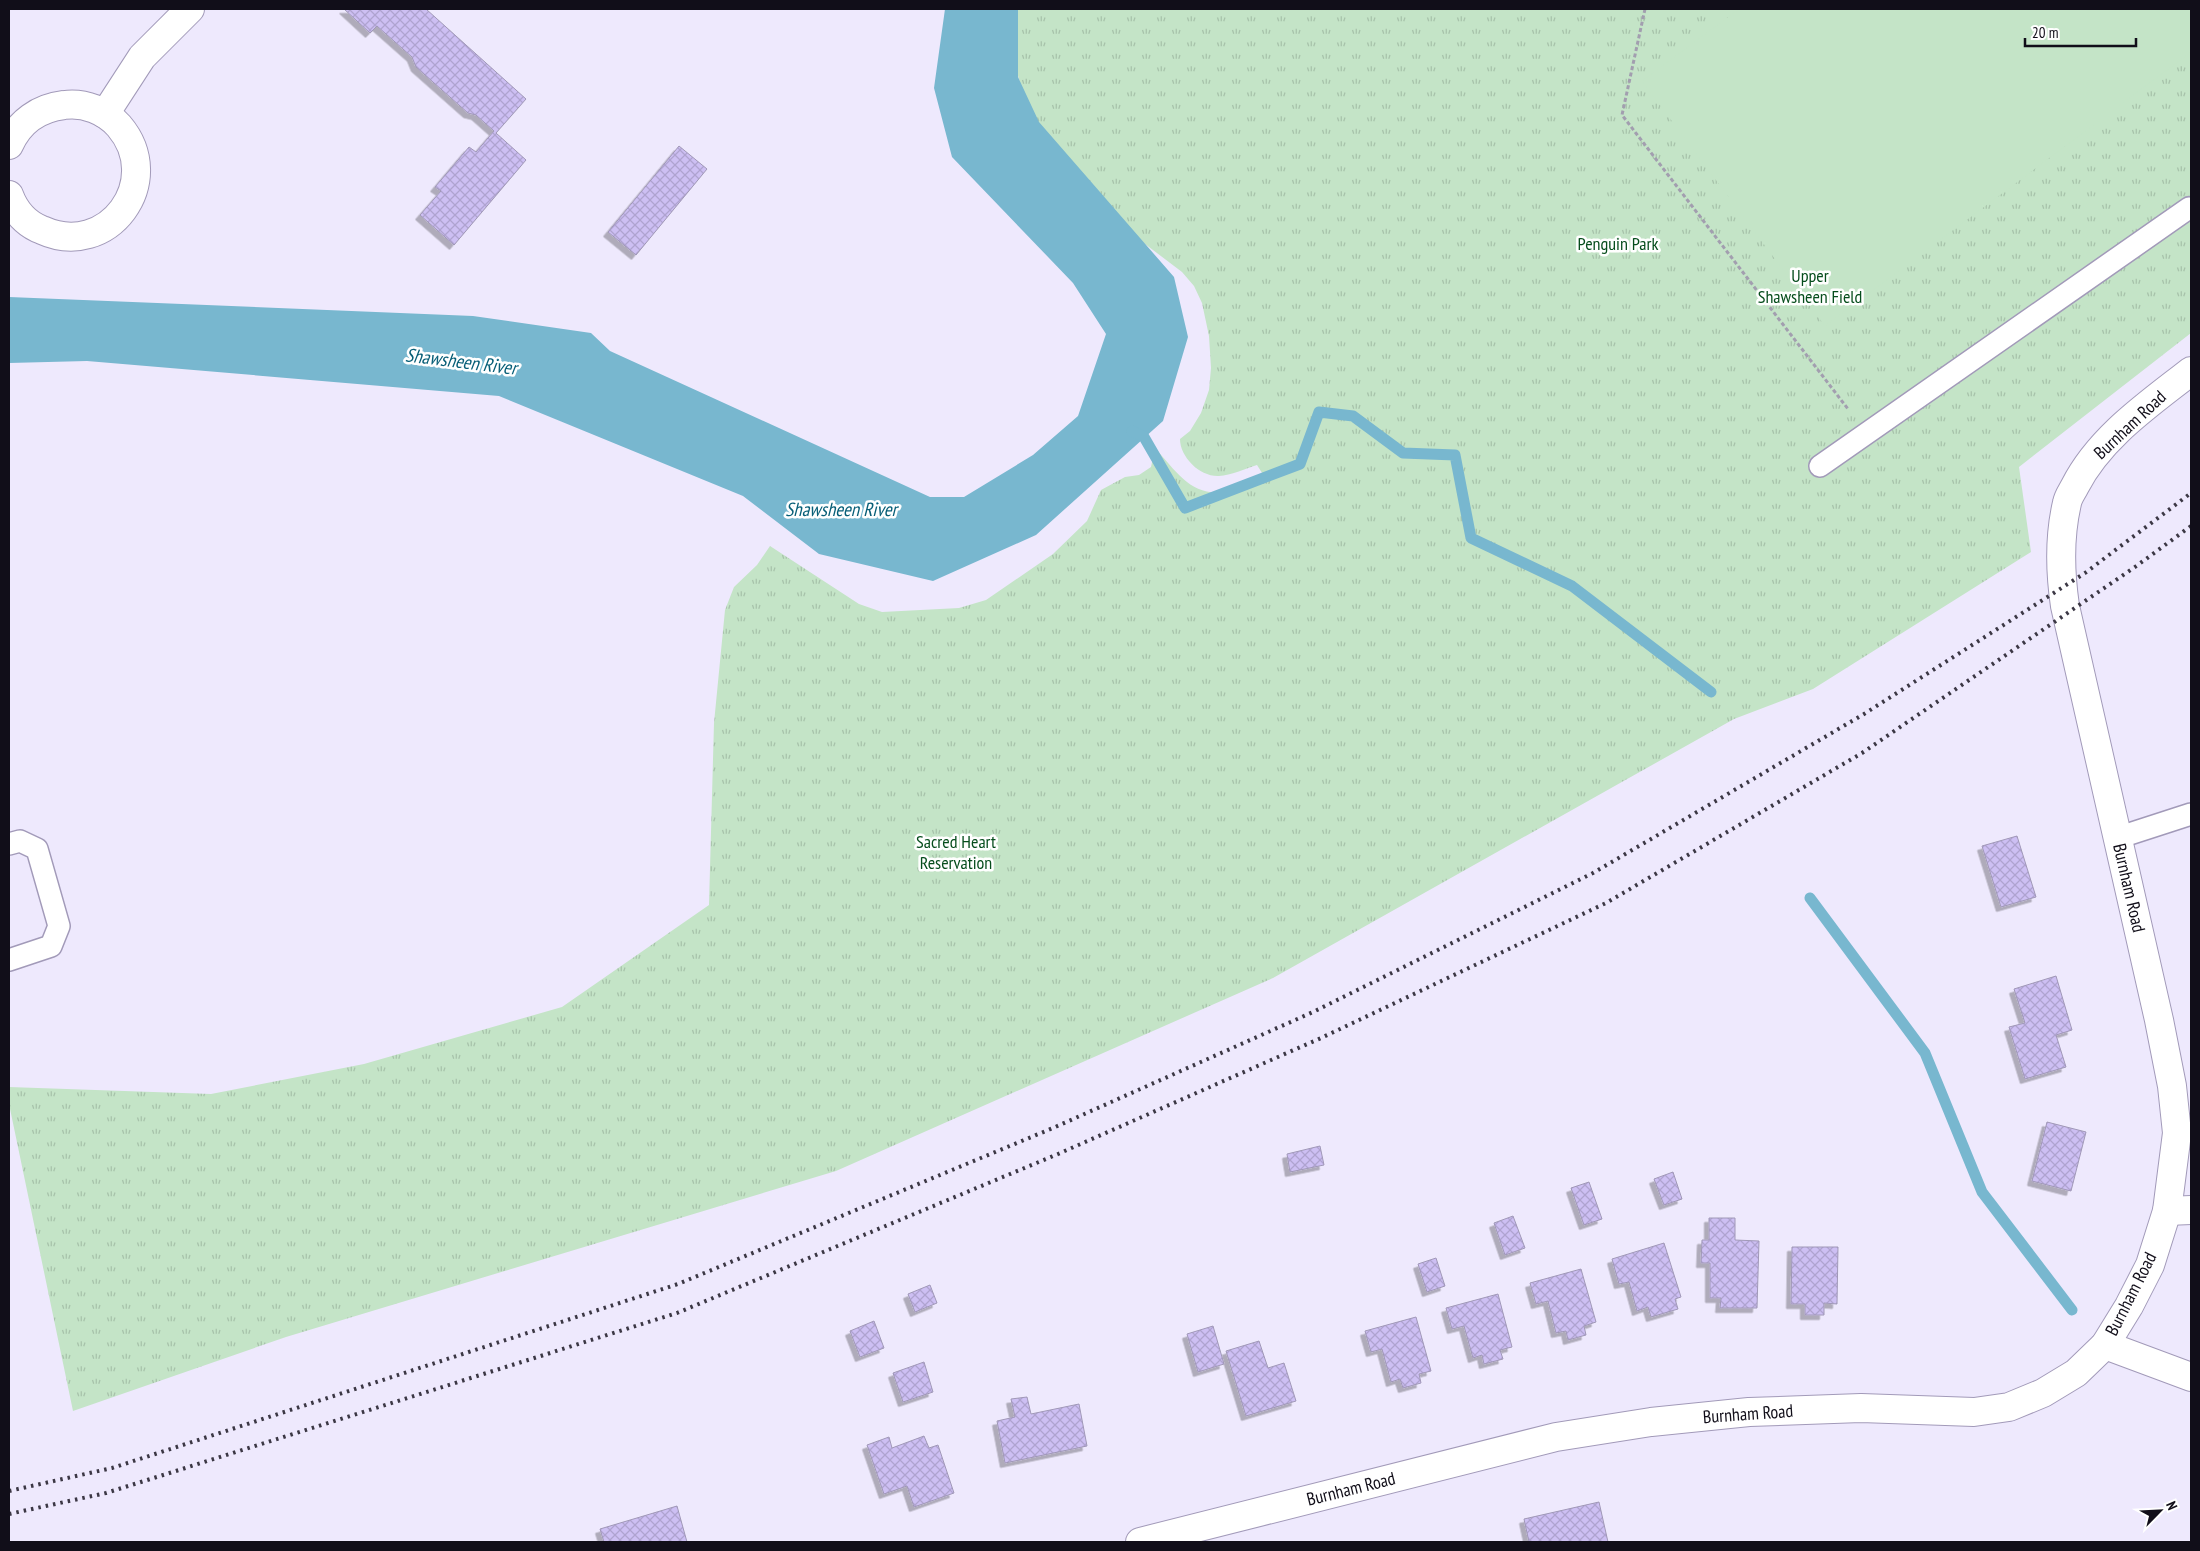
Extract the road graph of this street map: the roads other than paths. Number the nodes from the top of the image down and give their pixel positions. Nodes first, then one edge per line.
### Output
1 (190, 9) edge
2 (105, 114) junction
3 (9, 145) edge
4 (10, 199) edge
5 (2191, 209) edge
6 (2191, 371) edge
7 (1820, 466) dead end
8 (2191, 814) edge
9 (2117, 838) junction
10 (9, 844) edge
11 (9, 960) edge
12 (2179, 1210) edge
13 (2105, 1345) junction
14 (2191, 1376) edge
15 (1140, 1542) edge

1 - 2 street
2 - 3 street
2 - 4 street
5 - 7 lane
6 - 9 street, Burnham Road
8 - 9 lane
9 - 12 street, Burnham Road
10 - 11 lane
12 - 13 street, Burnham Road
13 - 14 street
13 - 15 street, Burnham Road

